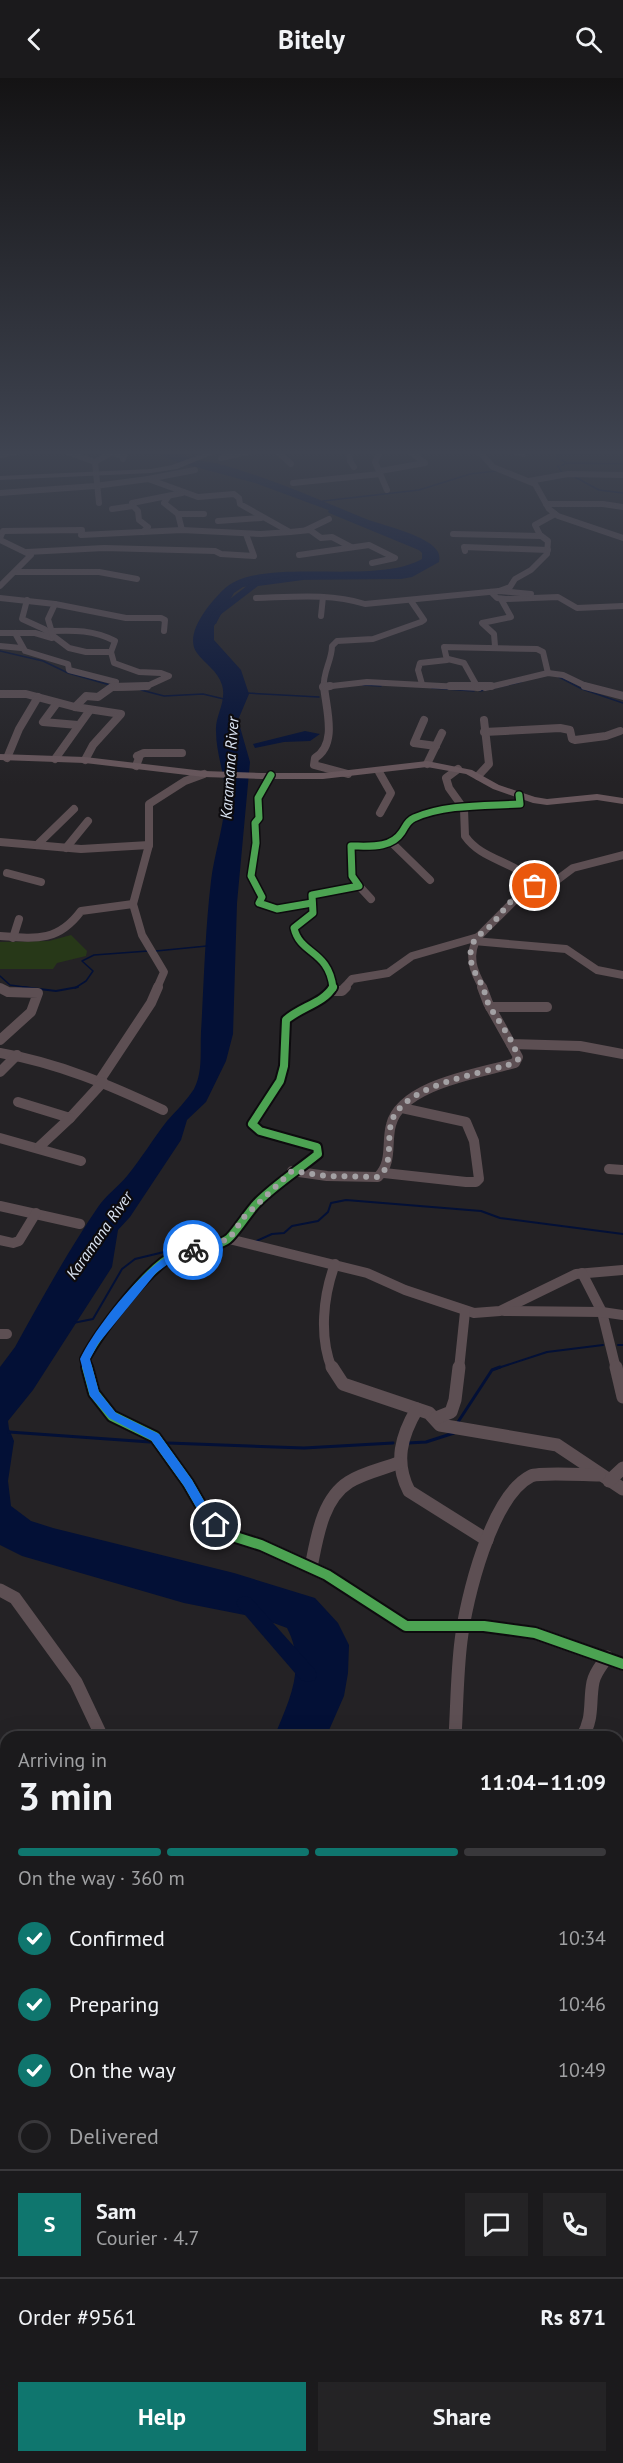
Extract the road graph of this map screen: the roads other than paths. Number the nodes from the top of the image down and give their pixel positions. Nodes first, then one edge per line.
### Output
1 (26, 561) edge
2 (380, 561) edge
3 (540, 561) edge
4 (372, 563) dead end
5 (14, 574) junction
6 (0, 575) edge
7 (136, 579) dead end
8 (0, 586) edge
9 (499, 591) junction
10 (491, 592) junction
11 (531, 594) dead end
12 (323, 597) junction
13 (0, 598) edge
14 (256, 598) dead end
15 (501, 599) junction
16 (27, 600) junction
17 (411, 601) junction
18 (55, 604) junction
19 (623, 606) edge
20 (321, 615) dead end
21 (51, 631) junction
22 (164, 631) dead end
23 (0, 633) edge
24 (15, 633) junction
25 (55, 639) junction
26 (0, 646) edge
27 (495, 646) junction
28 (21, 648) junction
29 (111, 652) junction
30 (448, 659) junction
31 (548, 673) junction
32 (422, 684) junction
33 (112, 687) junction
34 (323, 687) junction
35 (478, 688) junction
36 (0, 694) edge
37 (623, 696) edge
38 (38, 697) junction
39 (57, 703) junction
40 (75, 707) junction
41 (90, 710) junction
42 (424, 720) dead end
43 (484, 720) dead end
44 (78, 725) junction
45 (620, 730) dead end
46 (484, 732) junction
47 (442, 733) dead end
48 (436, 746) junction
49 (182, 753) dead end
50 (3, 758) edge
51 (55, 759) junction
52 (86, 760) junction
53 (428, 764) junction
54 (136, 766) junction
55 (458, 769) junction
56 (380, 772) junction
57 (204, 774) junction
58 (351, 774) junction
59 (478, 776) junction
60 (519, 795) junction
61 (623, 801) edge
62 (464, 808) junction
63 (74, 809) dead end
64 (380, 813) dead end
65 (88, 821) dead end
66 (392, 843) junction
67 (1, 844) edge
68 (37, 845) junction
69 (149, 845) junction
70 (66, 848) junction
71 (623, 855) edge
72 (3, 872) edge
73 (430, 880) dead end
74 (1, 881) edge
75 (42, 882) dead end
76 (359, 886) junction
77 (535, 886) junction
78 (371, 899) dead end
79 (133, 904) junction
80 (19, 919) dead end
81 (0, 936) edge
82 (13, 938) junction
83 (476, 939) junction
84 (623, 975) edge
85 (0, 988) edge
86 (331, 991) junction
87 (490, 1007) junction
88 (547, 1007) dead end
89 (0, 1040) edge
90 (512, 1044) junction
91 (0, 1053) edge
92 (623, 1054) edge
93 (17, 1055) junction
94 (0, 1072) edge
95 (101, 1081) junction
96 (18, 1102) dead end
97 (402, 1108) junction
98 (163, 1110) dead end
99 (70, 1118) junction
100 (0, 1138) edge
101 (39, 1147) junction
102 (81, 1161) dead end
103 (609, 1169) dead end
104 (623, 1170) edge
105 (292, 1171) junction
106 (384, 1173) junction
107 (0, 1206) edge
108 (36, 1213) junction
109 (80, 1224) dead end
110 (229, 1239) junction
111 (0, 1240) edge
112 (335, 1264) junction
113 (623, 1270) edge
114 (582, 1273) junction
115 (500, 1311) junction
116 (602, 1311) junction
117 (465, 1312) junction
118 (623, 1316) edge
119 (623, 1397) edge
120 (417, 1409) junction
121 (436, 1419) junction
122 (398, 1463) junction
123 (623, 1468) edge
124 (604, 1478) junction
125 (623, 1489) edge
126 (488, 1540) junction
127 (311, 1567) junction
128 (2, 1593) edge
129 (463, 1626) junction
130 (607, 1657) junction
131 (623, 1664) edge
132 (99, 1731) edge
133 (455, 1731) edge
134 (586, 1731) edge

1 - 5 street
2 - 4 street
3 - 9 street
5 - 6 street
5 - 7 street
5 - 8 street
9 - 10 street
9 - 11 street
10 - 15 street
10 - 17 street
12 - 14 street
12 - 17 street
12 - 20 street
13 - 16 street
15 - 19 street
15 - 27 street
16 - 18 street
16 - 25 street
17 - 34 street
18 - 21 street
18 - 22 street
21 - 25 street
21 - 29 street
23 - 24 street
24 - 25 street
24 - 28 street
25 - 29 street
26 - 28 street
27 - 30 street
27 - 31 street
28 - 33 street
29 - 33 street
30 - 32 street
30 - 35 street
31 - 35 street
31 - 37 street
32 - 34 street
32 - 35 street
33 - 40 street
34 - 58 street
36 - 38 street
38 - 39 street
38 - 50 street
39 - 40 street
39 - 44 street
40 - 41 street
41 - 44 street
41 - 52 street
42 - 48 street
43 - 46 street
44 - 51 street
45 - 46 street
46 - 59 street
47 - 48 street
48 - 53 street
49 - 54 street
50 - 51 main road
51 - 52 main road
52 - 54 main road
53 - 55 main road
53 - 56 main road
54 - 57 main road
55 - 59 main road
55 - 62 street
56 - 58 main road
56 - 64 street
57 - 58 main road
57 - 69 street
59 - 60 main road
60 - 61 main road
60 - 62 street
62 - 66 street
62 - 77 street
63 - 68 street
65 - 70 street
66 - 73 street
66 - 76 street
67 - 68 street
68 - 70 street
69 - 70 street
69 - 79 street
71 - 77 street
72 - 74 street
72 - 75 street
76 - 78 street
76 - 86 street
77 - 83 street
79 - 82 street
79 - 95 street
80 - 82 street
81 - 82 street
83 - 84 street
83 - 86 street
83 - 87 street
85 - 89 street
86 - 105 street
87 - 88 street
87 - 90 street
90 - 92 street
90 - 97 street
91 - 93 street
93 - 94 street
93 - 95 street
95 - 98 street
95 - 99 street
96 - 99 street
97 - 106 street
97 - 106 street
99 - 101 street
100 - 101 street
101 - 102 street
103 - 104 street
105 - 106 street
105 - 110 street
107 - 108 street
108 - 109 street
108 - 111 street
110 - 112 street
110 - 127 street
112 - 117 street
112 - 120 street
113 - 114 street
114 - 115 street
114 - 116 street
115 - 116 street
115 - 117 street
116 - 118 street
116 - 119 street
117 - 121 street
120 - 121 street
120 - 122 street
121 - 124 street
122 - 126 street
122 - 127 street
123 - 124 street
124 - 125 street
124 - 126 street
126 - 129 street
127 - 129 street
128 - 132 street
129 - 130 street
129 - 133 street
130 - 131 street
130 - 134 street

